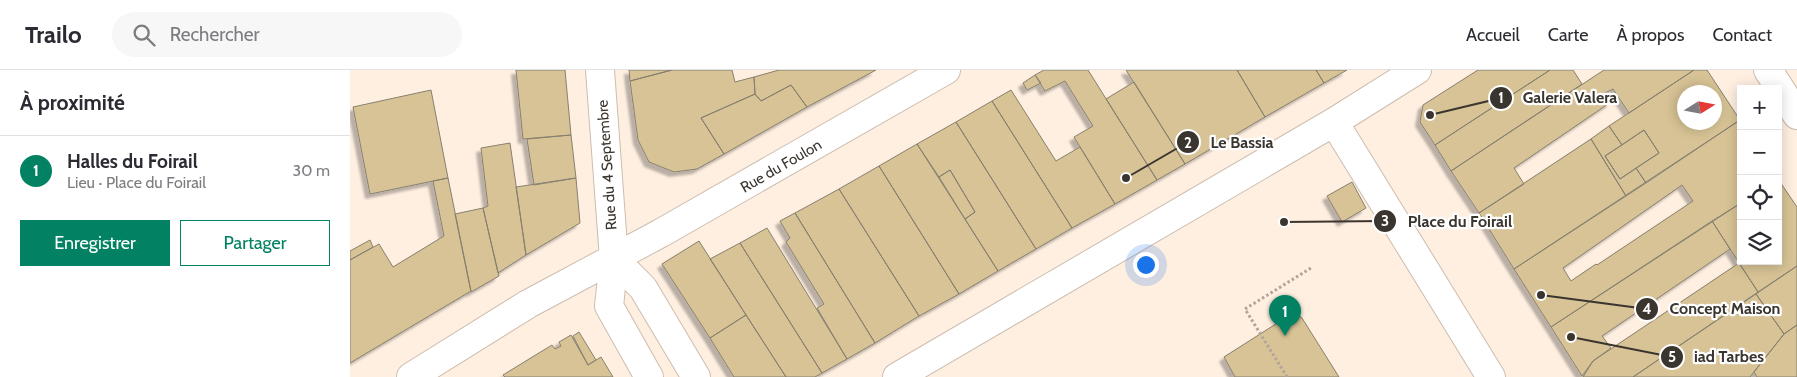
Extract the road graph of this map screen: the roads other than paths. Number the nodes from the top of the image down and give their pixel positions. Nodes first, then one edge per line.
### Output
1 (600, 70) edge
2 (946, 70) edge
3 (1417, 70) edge
4 (1768, 70) edge
5 (1797, 115) edge
6 (1334, 122) junction
7 (614, 259) junction
8 (411, 377) edge
9 (649, 377) edge
10 (696, 377) edge
11 (897, 377) edge
12 (1491, 377) edge

1 - 7 street, Rue du 4 Septembre
2 - 7 street, Rue du Foulon
3 - 6 street
4 - 5 street
6 - 11 street
6 - 12 street
7 - 8 street, Rue du Foulon
7 - 9 street, Rue du 4 Septembre
7 - 10 street

